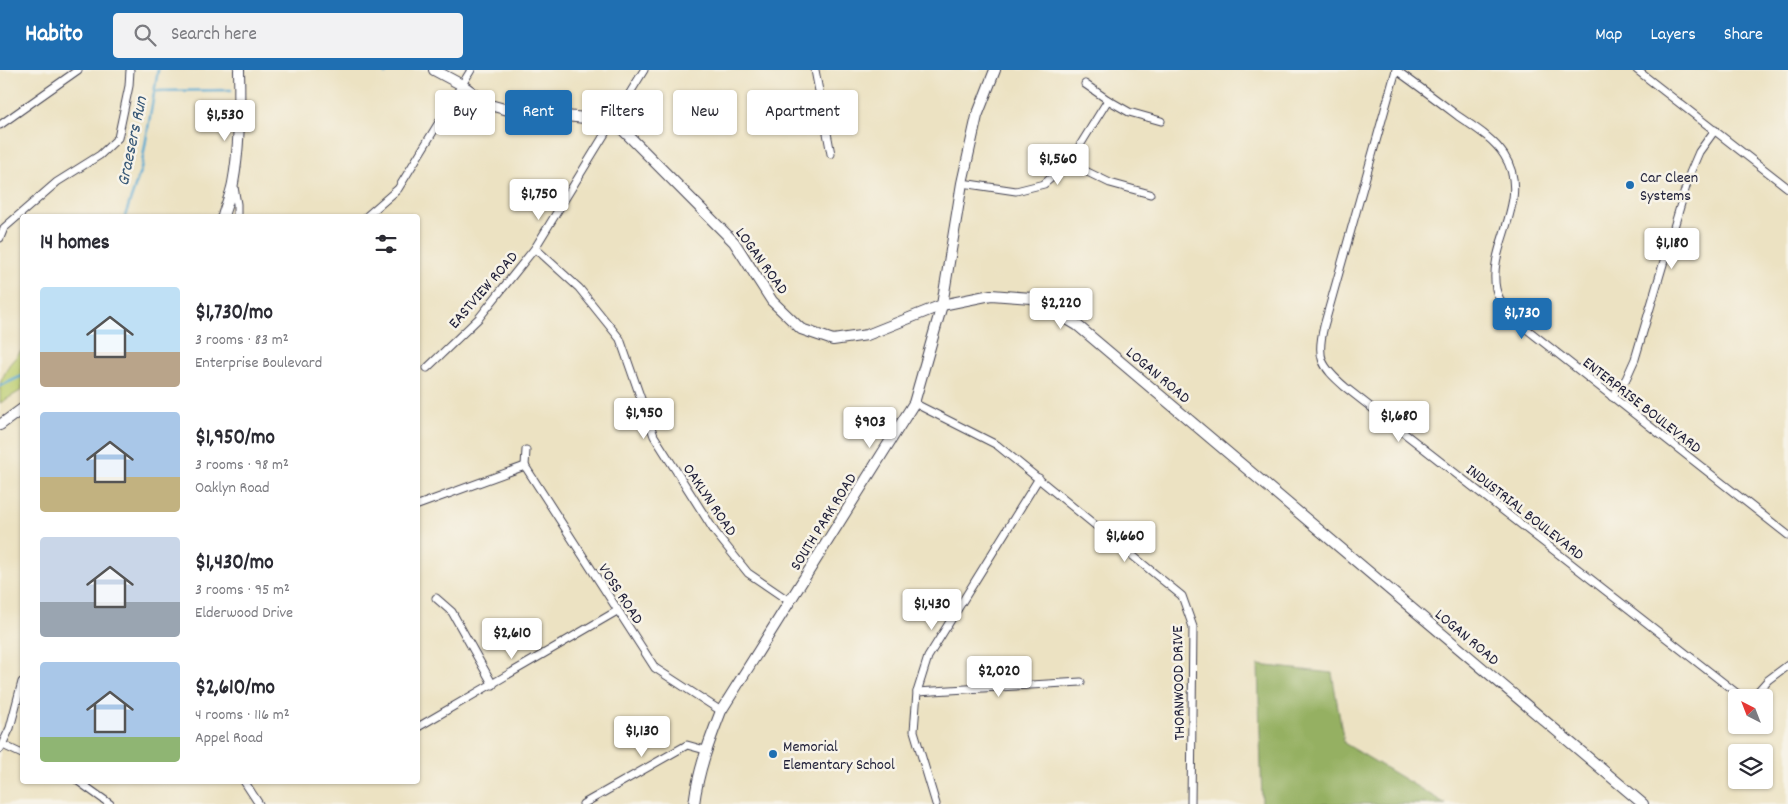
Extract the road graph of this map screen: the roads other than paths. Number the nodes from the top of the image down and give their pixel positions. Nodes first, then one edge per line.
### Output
1 (78, 70) edge
2 (130, 70) edge
3 (240, 70) edge
4 (434, 70) edge
5 (471, 70) edge
6 (644, 70) edge
7 (815, 70) edge
8 (995, 70) edge
9 (1396, 70) edge
10 (1637, 70) edge
11 (1085, 84) dead end
12 (462, 85) junction
13 (632, 90) edge
14 (1108, 100) junction
15 (582, 118) edge
16 (1161, 121) dead end
17 (0, 124) edge
18 (1714, 130) junction
19 (605, 135) edge
20 (628, 135) edge
21 (831, 154) dead end
22 (1069, 163) junction
23 (962, 182) junction
24 (233, 184) junction
25 (1788, 188) edge
26 (1150, 194) dead end
27 (20, 214) edge
28 (20, 214) edge
29 (224, 214) edge
30 (237, 214) edge
31 (369, 214) edge
32 (0, 238) edge
33 (535, 248) junction
34 (942, 305) junction
35 (427, 368) dead end
36 (1612, 397) junction
37 (914, 403) junction
38 (20, 411) edge
39 (0, 426) edge
40 (526, 450) dead end
41 (525, 466) junction
42 (1039, 478) junction
43 (420, 504) edge
44 (1788, 535) edge
45 (436, 598) dead end
46 (789, 601) junction
47 (617, 611) junction
48 (1788, 666) edge
49 (1081, 682) dead end
50 (493, 685) junction
51 (1731, 689) edge
52 (1760, 689) edge
53 (20, 690) edge
54 (917, 692) junction
55 (721, 711) junction
56 (420, 726) edge
57 (1, 747) edge
58 (705, 750) junction
59 (20, 753) edge
60 (82, 784) edge
61 (246, 784) edge
62 (110, 804) edge
63 (259, 804) edge
64 (583, 804) edge
65 (694, 804) edge
66 (936, 804) edge
67 (1191, 804) edge
68 (1642, 804) edge

1 - 17 street
2 - 27 street
3 - 24 street
4 - 12 street
5 - 12 street
6 - 13 street, EASTVIEW ROAD
7 - 21 street
8 - 23 street, SOUTH PARK ROAD
9 - 36 street, ENTERPRISE BOULEVARD
9 - 51 street, INDUSTRIAL BOULEVARD
10 - 18 street
11 - 14 street
12 - 15 street
12 - 31 street
14 - 16 street
14 - 22 street
18 - 25 street
18 - 36 street
19 - 33 street, EASTVIEW ROAD
20 - 34 street, LOGAN ROAD
22 - 23 street
22 - 26 street
23 - 34 street, SOUTH PARK ROAD
24 - 29 street
24 - 30 street
28 - 32 street
33 - 35 street, EASTVIEW ROAD
33 - 46 street, OAKLYN ROAD
34 - 37 street, SOUTH PARK ROAD
34 - 68 street, LOGAN ROAD
36 - 44 street, ENTERPRISE BOULEVARD
37 - 42 street, THORNWOOD DRIVE
37 - 46 street, SOUTH PARK ROAD
38 - 39 street
40 - 41 street
41 - 43 street
41 - 47 street, VOSS ROAD
42 - 54 street
42 - 67 street, THORNWOOD DRIVE
45 - 50 street
46 - 55 street, SOUTH PARK ROAD
47 - 50 street
47 - 55 street, VOSS ROAD
48 - 52 street
49 - 54 street
50 - 56 street
53 - 57 street
54 - 66 street
55 - 58 street, SOUTH PARK ROAD
57 - 59 street
58 - 64 street
58 - 65 street, SOUTH PARK ROAD
60 - 62 street
61 - 63 street

